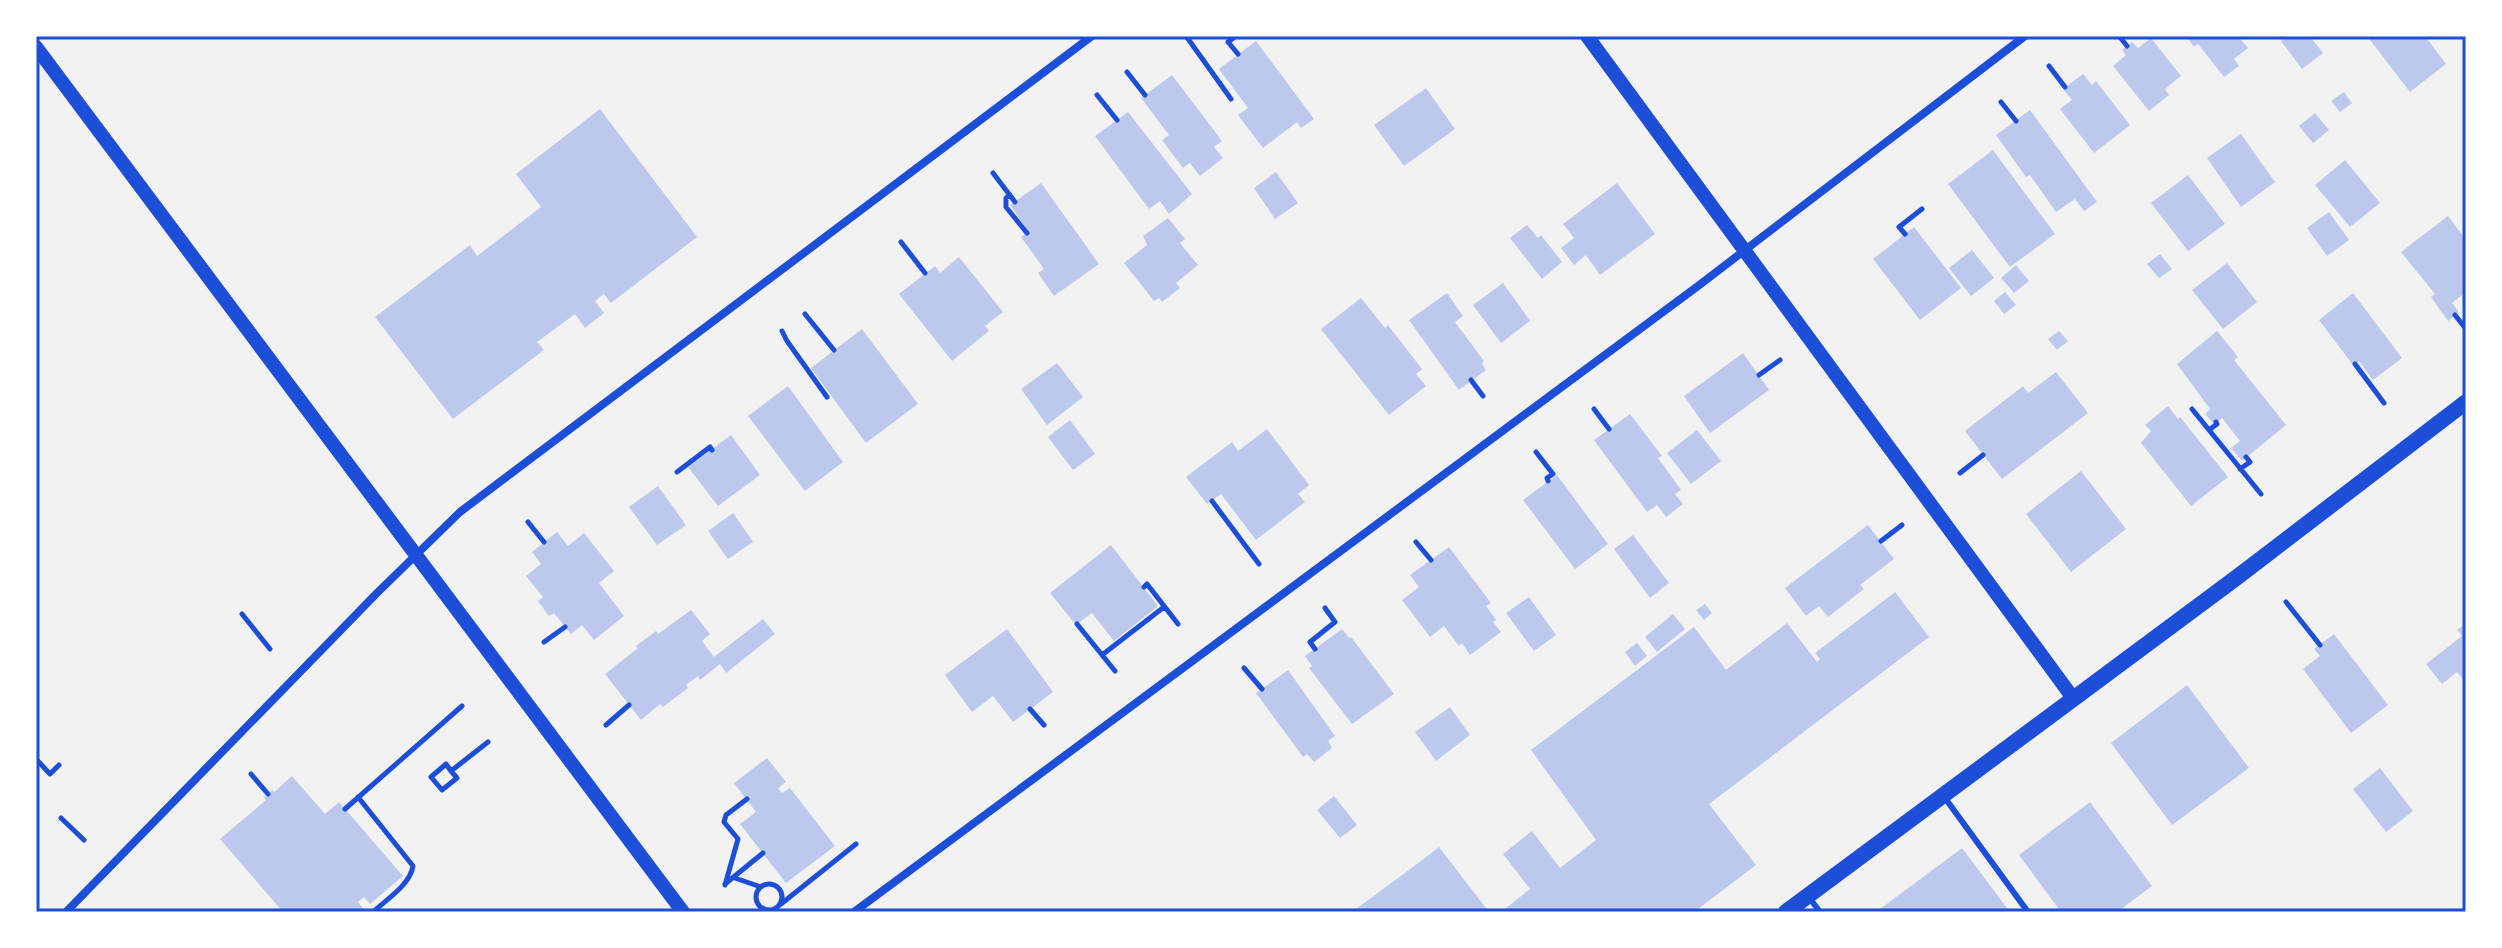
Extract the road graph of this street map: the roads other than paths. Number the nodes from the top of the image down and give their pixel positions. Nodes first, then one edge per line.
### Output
1 (1092, 36) edge
2 (1587, 36) edge
3 (2025, 36) edge
4 (36, 47) edge
5 (1743, 252) junction
6 (2466, 402) edge
7 (416, 556) junction
8 (2073, 698) junction
9 (1943, 795) junction
10 (1808, 896) junction
11 (66, 912) edge
12 (683, 912) edge
13 (854, 912) edge
14 (1786, 912) edge
15 (1820, 912) edge
16 (2028, 912) edge

1 - 7 street
2 - 5 street
3 - 5 street
4 - 7 street
5 - 8 street
5 - 13 street
6 - 8 main road
7 - 11 street
7 - 12 street
8 - 9 main road
9 - 10 main road
9 - 16 lane
10 - 14 main road
10 - 15 lane

